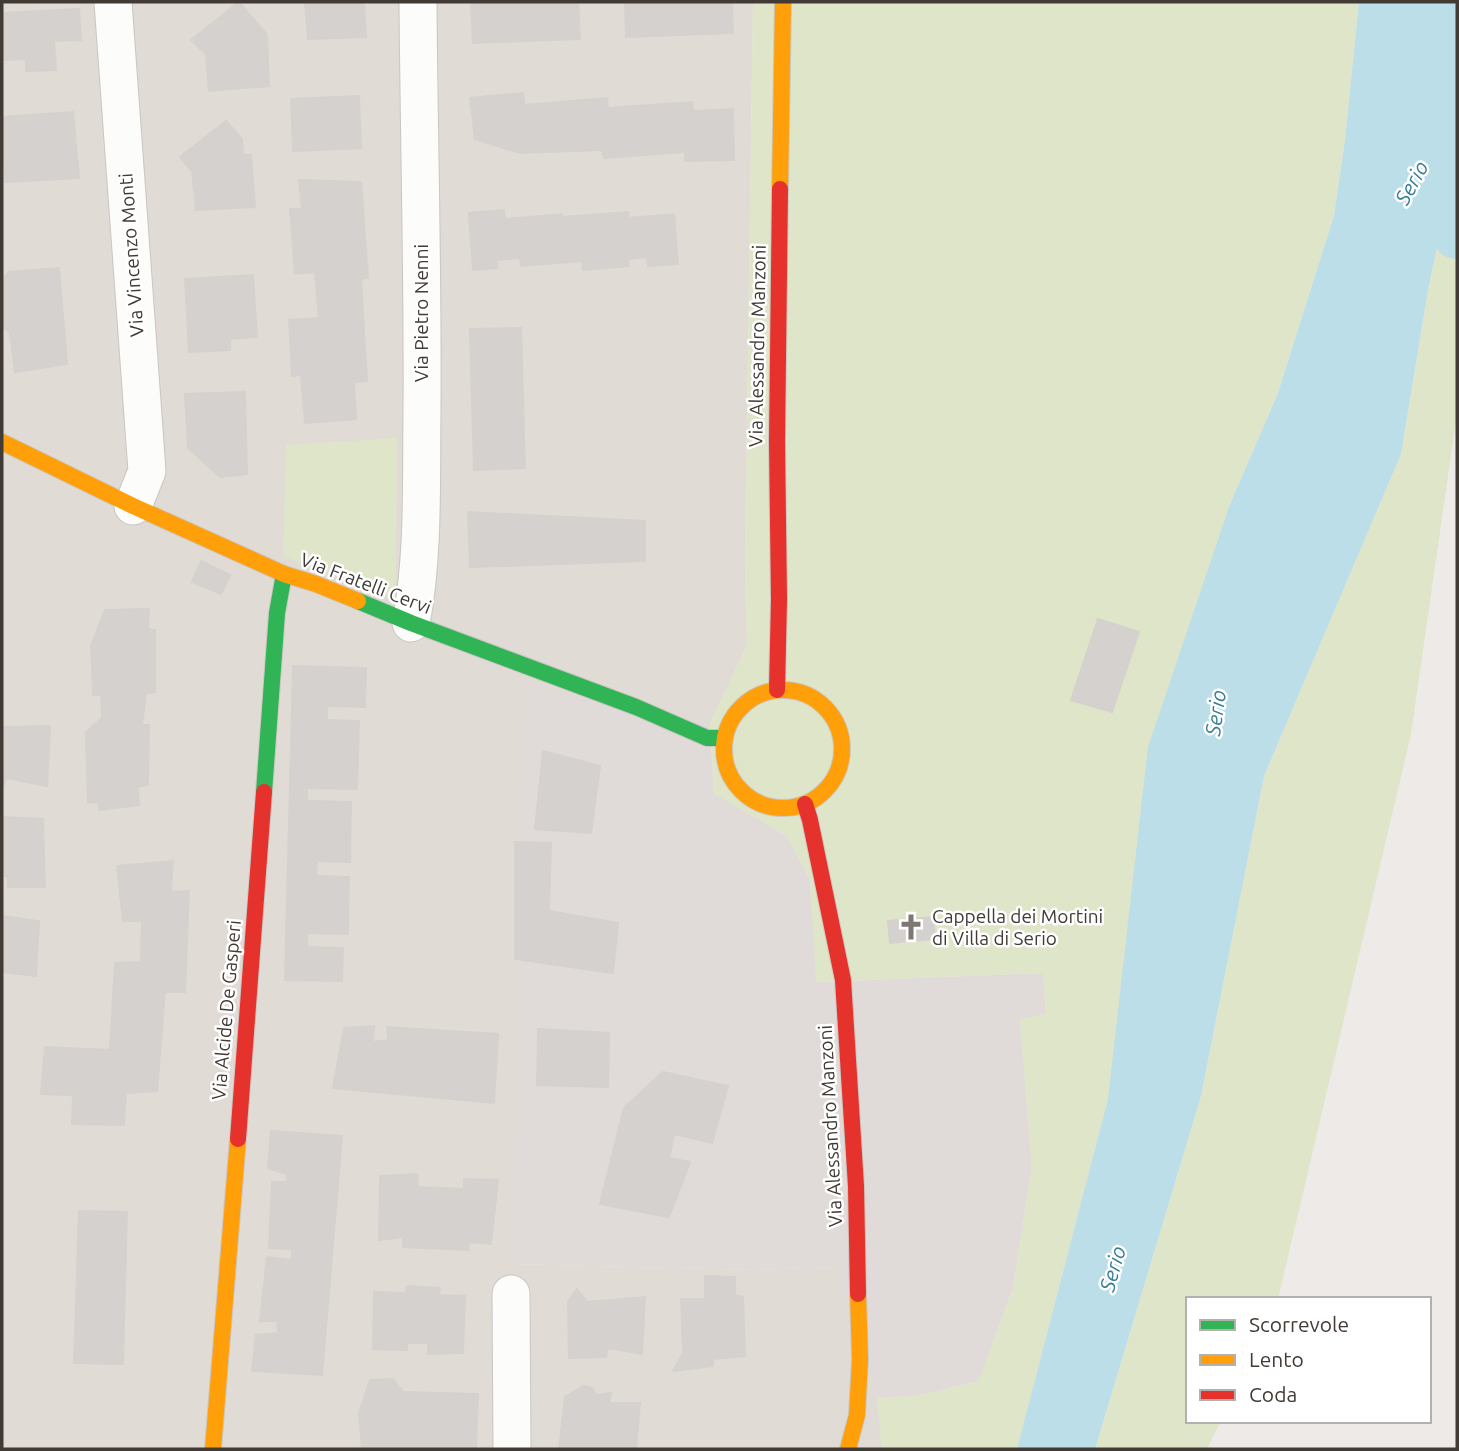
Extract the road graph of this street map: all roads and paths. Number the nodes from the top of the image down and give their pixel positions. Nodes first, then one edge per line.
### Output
1 (113, 2) edge
2 (418, 2) edge
3 (783, 2) edge
4 (2, 442) edge
5 (133, 506) junction
6 (284, 574) junction
7 (411, 624) junction
8 (776, 690) junction
9 (724, 738) junction
10 (805, 804) junction
11 (511, 1294) dead end
12 (213, 1449) edge
13 (512, 1449) edge
14 (848, 1449) edge

1 - 5 street, Via Vincenzo Monti
2 - 7 street, Via Pietro Nenni
3 - 8 street, Via Alessandro Manzoni
4 - 5 street, Via Fratelli Cervi
5 - 6 street, Via Fratelli Cervi
6 - 7 street, Via Fratelli Cervi
6 - 12 street, Via Alcide De Gasperi
7 - 9 street, Via Fratelli Cervi
8 - 9 street
8 - 10 street
9 - 10 street
10 - 14 street, Via Alessandro Manzoni
11 - 13 street

